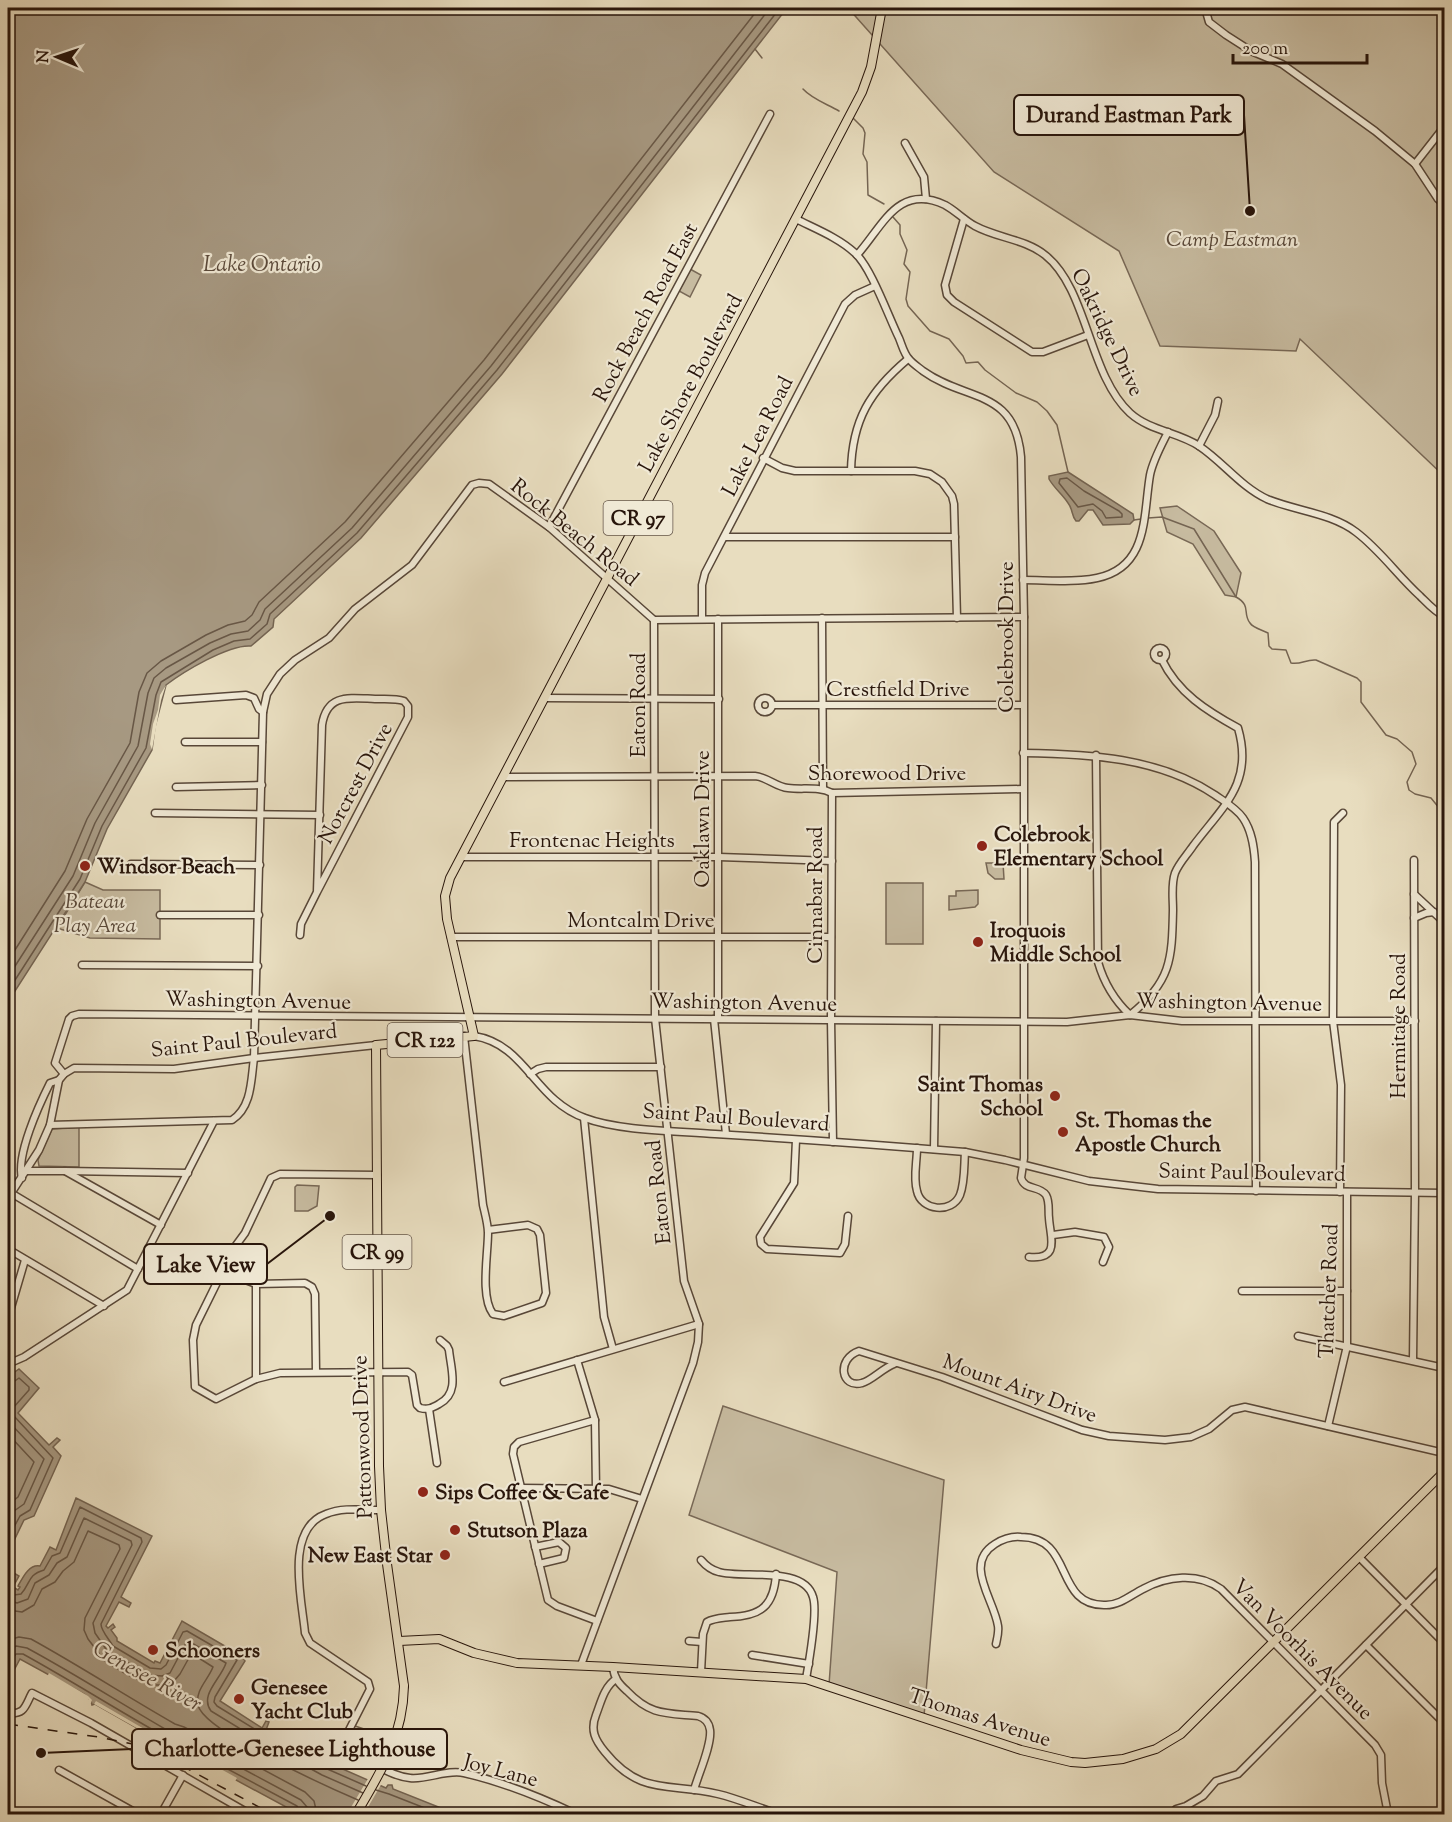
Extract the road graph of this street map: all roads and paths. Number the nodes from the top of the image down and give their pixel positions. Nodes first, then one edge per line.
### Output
1 (882, 8) edge
2 (1205, 8) edge
3 (770, 114) dead end
4 (1444, 127) edge
5 (906, 143) dead end
6 (1416, 164) junction
7 (926, 199) junction
8 (1444, 204) edge
9 (796, 219) junction
10 (964, 219) junction
11 (857, 255) junction
12 (874, 286) junction
13 (1088, 335) junction
14 (908, 359) junction
15 (1218, 401) dead end
16 (1168, 432) junction
17 (1199, 446) junction
18 (763, 458) junction
19 (851, 471) junction
20 (549, 526) junction
21 (725, 537) junction
22 (956, 537) junction
23 (608, 577) junction
24 (1023, 580) junction
25 (1444, 616) edge
26 (1024, 617) junction
27 (822, 618) junction
28 (957, 618) junction
29 (702, 619) junction
30 (718, 619) junction
31 (654, 620) junction
32 (1162, 660) dead end
33 (545, 698) junction
34 (654, 699) junction
35 (719, 699) junction
36 (176, 700) dead end
37 (773, 705) dead end
38 (823, 705) junction
39 (1023, 705) junction
40 (263, 712) junction
41 (185, 742) dead end
42 (262, 742) junction
43 (1023, 753) junction
44 (1096, 755) junction
45 (503, 777) junction
46 (655, 777) junction
47 (719, 777) junction
48 (262, 785) junction
49 (176, 787) dead end
50 (824, 789) junction
51 (1023, 789) junction
52 (832, 792) junction
53 (1227, 803) junction
54 (156, 813) dead end
55 (1343, 813) dead end
56 (261, 814) junction
57 (320, 816) junction
58 (461, 857) junction
59 (655, 857) junction
60 (719, 857) junction
61 (1414, 860) dead end
62 (832, 861) junction
63 (131, 864) dead end
64 (260, 865) junction
65 (317, 892) junction
66 (1414, 894) junction
67 (1434, 912) junction
68 (160, 915) dead end
69 (259, 915) junction
70 (1414, 918) junction
71 (1444, 922) edge
72 (300, 935) dead end
73 (655, 936) junction
74 (451, 937) junction
75 (718, 937) junction
76 (831, 937) junction
77 (82, 965) dead end
78 (258, 966) junction
79 (1130, 1015) junction
80 (256, 1016) junction
81 (471, 1017) junction
82 (655, 1018) junction
83 (716, 1019) junction
84 (831, 1020) junction
85 (936, 1021) junction
86 (1255, 1021) junction
87 (1333, 1021) junction
88 (1415, 1021) junction
89 (1024, 1022) junction
90 (464, 1036) junction
91 (474, 1036) junction
92 (376, 1045) junction
93 (254, 1058) junction
94 (661, 1067) junction
95 (64, 1074) junction
96 (530, 1074) junction
97 (59, 1080) junction
98 (584, 1118) junction
99 (214, 1121) junction
100 (50, 1125) junction
101 (668, 1130) junction
102 (726, 1134) junction
103 (796, 1140) junction
104 (832, 1142) junction
105 (917, 1148) junction
106 (934, 1149) junction
107 (965, 1152) junction
108 (1023, 1165) junction
109 (27, 1171) junction
110 (65, 1171) junction
111 (188, 1173) junction
112 (377, 1175) junction
113 (22, 1178) junction
114 (1256, 1191) junction
115 (1343, 1192) junction
116 (1415, 1192) junction
117 (1444, 1193) edge
118 (9, 1196) edge
119 (848, 1216) dead end
120 (160, 1225) junction
121 (488, 1230) junction
122 (1053, 1234) junction
123 (8, 1249) edge
124 (1029, 1257) dead end
125 (25, 1260) junction
126 (1103, 1262) dead end
127 (138, 1269) junction
128 (222, 1272) junction
129 (256, 1284) junction
130 (1242, 1291) dead end
131 (1347, 1291) junction
132 (104, 1306) junction
133 (8, 1318) edge
134 (699, 1324) junction
135 (1298, 1336) dead end
136 (440, 1340) dead end
137 (1347, 1346) junction
138 (613, 1349) junction
139 (577, 1360) junction
140 (1413, 1360) junction
141 (8, 1364) edge
142 (894, 1364) junction
143 (1444, 1368) edge
144 (316, 1372) junction
145 (377, 1372) junction
146 (256, 1379) junction
147 (504, 1382) dead end
148 (429, 1409) junction
149 (595, 1420) junction
150 (1328, 1426) junction
151 (1444, 1453) edge
152 (437, 1462) dead end
153 (1444, 1472) edge
154 (520, 1488) junction
155 (596, 1489) junction
156 (642, 1499) junction
157 (381, 1510) junction
158 (535, 1547) junction
159 (1359, 1557) junction
160 (701, 1560) dead end
161 (539, 1564) junction
162 (1444, 1566) edge
163 (776, 1575) junction
164 (1407, 1604) junction
165 (597, 1621) junction
166 (399, 1641) junction
167 (689, 1641) dead end
168 (702, 1642) junction
169 (1274, 1642) junction
170 (1444, 1643) edge
171 (996, 1644) dead end
172 (1366, 1645) junction
173 (752, 1655) dead end
174 (809, 1664) junction
175 (581, 1665) junction
176 (613, 1667) junction
177 (700, 1672) junction
178 (616, 1679) junction
179 (806, 1679) junction
180 (1322, 1690) junction
181 (8, 1713) edge
182 (1444, 1723) edge
183 (59, 1770) dead end
184 (183, 1775) junction
185 (693, 1790) junction
186 (1176, 1809) dead end
187 (138, 1815) edge
188 (161, 1815) edge
189 (250, 1815) edge
190 (356, 1815) edge
191 (576, 1815) edge
192 (779, 1815) edge
193 (1388, 1815) edge

1 - 9 main road, Lake Shore Boulevard / CR 97
2 - 6 street
3 - 20 street, Rock Beach Road East
4 - 6 street
5 - 7 street
6 - 8 street
7 - 10 street, Oakridge Drive
7 - 11 street
9 - 11 street, Colebrook Drive
9 - 23 main road, Lake Shore Boulevard / CR 97
10 - 13 street, Oakridge Drive
10 - 13 street
11 - 12 street, Colebrook Drive
12 - 14 street, Colebrook Drive
12 - 18 street, Lake Lea Road
13 - 16 street, Oakridge Drive
14 - 19 street
14 - 24 street, Colebrook Drive
15 - 17 street
16 - 17 street, Oakridge Drive
16 - 24 street
17 - 25 street, Oakridge Drive
18 - 19 street
18 - 21 street, Lake Lea Road
19 - 22 street
20 - 23 street, Rock Beach Road
20 - 40 street, Rock Beach Road
21 - 22 street
21 - 29 street, Lake Lea Road
22 - 28 street
23 - 31 street, Rock Beach Road
23 - 33 main road, Lake Shore Boulevard / CR 97
24 - 26 street, Colebrook Drive
26 - 28 street
26 - 39 street, Colebrook Drive
27 - 28 street
27 - 30 street
27 - 38 street
29 - 30 street
29 - 31 street
30 - 35 street, Oaklawn Drive
31 - 34 street, Eaton Road
32 - 53 street
33 - 34 street
33 - 45 main road, Lake Shore Boulevard / CR 97
34 - 35 street
34 - 46 street, Eaton Road
35 - 47 street, Oaklawn Drive
36 - 40 street
37 - 38 street, Crestfield Drive
38 - 39 street, Crestfield Drive
38 - 50 street
39 - 43 street, Colebrook Drive
40 - 42 street, Rock Beach Road
41 - 42 street
42 - 48 street, Rock Beach Road
43 - 44 street
43 - 51 street, Colebrook Drive
44 - 53 street
44 - 79 street
45 - 46 street, Shorewood Drive
45 - 58 main road, Lake Shore Boulevard / CR 97
46 - 47 street, Shorewood Drive
46 - 59 street, Eaton Road
47 - 50 street, Shorewood Drive
47 - 60 street, Oaklawn Drive
48 - 49 street
48 - 56 street, Rock Beach Road
50 - 52 street, Shorewood Drive
51 - 52 street, Shorewood Drive
51 - 89 street, Colebrook Drive
52 - 62 street, Cinnabar Road
53 - 79 street
53 - 86 street
54 - 56 street
55 - 87 street, Thatcher Road
56 - 57 street
56 - 64 street, Rock Beach Road
57 - 65 street, Norcrest Drive
57 - 65 street, Norcrest Drive
58 - 59 street, Frontenac Heights
58 - 74 main road, Lake Shore Boulevard / CR 97
59 - 60 street, Frontenac Heights
59 - 73 street, Eaton Road
60 - 62 street, Frontenac Heights
60 - 75 street, Oaklawn Drive
61 - 66 street, Hermitage Road
62 - 76 street, Cinnabar Road
63 - 64 street
64 - 69 street, Rock Beach Road
65 - 72 street, Norcrest Drive
66 - 67 street
66 - 70 street, Hermitage Road
67 - 70 street
67 - 71 street
68 - 69 street
69 - 78 street, Rock Beach Road
70 - 88 street, Hermitage Road
73 - 74 street, Montcalm Drive
73 - 75 street, Montcalm Drive
73 - 82 street, Eaton Road
74 - 81 main road, Lake Shore Boulevard / CR 97
75 - 76 street, Montcalm Drive
75 - 83 street, Oaklawn Drive
76 - 84 street, Cinnabar Road
77 - 78 street
78 - 80 street, Rock Beach Road
79 - 86 street, Washington Avenue
79 - 89 street, Washington Avenue
80 - 81 street, Washington Avenue
80 - 93 street, Rock Beach Road
80 - 95 street, Washington Avenue
81 - 82 street, Washington Avenue
81 - 91 main road, Lake Shore Boulevard / CR 97
82 - 83 street, Washington Avenue
82 - 94 street, Eaton Road
83 - 84 street, Washington Avenue
83 - 102 street, Oaklawn Drive
84 - 85 street, Washington Avenue
84 - 104 street, Cinnabar Road
85 - 89 street, Washington Avenue
85 - 106 street
86 - 87 street, Washington Avenue
86 - 114 street
87 - 88 street, Washington Avenue
87 - 115 street, Thatcher Road
88 - 116 street, Hermitage Road
89 - 108 street, Colebrook Drive
90 - 91 main road, Saint Paul Boulevard / CR 122
90 - 92 main road, Saint Paul Boulevard / CR 122
90 - 121 street
91 - 96 street, Saint Paul Boulevard / CR 122
92 - 93 street, Saint Paul Boulevard / CR 122
92 - 112 main road, Pattonwood Drive / CR 99
93 - 95 street, Saint Paul Boulevard / CR 122
93 - 99 street, Rock Beach Road
94 - 96 street
94 - 101 street, Eaton Road
95 - 97 street
96 - 98 street, Saint Paul Boulevard / CR 122
97 - 100 street
97 - 113 street
98 - 101 street, Saint Paul Boulevard / CR 122
98 - 138 street
99 - 100 street, Rock Beach Road
99 - 111 street
100 - 109 street
101 - 102 street, Saint Paul Boulevard / CR 122
101 - 134 street, Eaton Road
102 - 103 street, Saint Paul Boulevard / CR 122
103 - 104 street, Saint Paul Boulevard / CR 122
103 - 119 street
104 - 105 street, Saint Paul Boulevard / CR 122
105 - 106 street, Saint Paul Boulevard / CR 122
105 - 107 street
106 - 107 street, Saint Paul Boulevard / CR 122
107 - 108 street, Saint Paul Boulevard / CR 122
108 - 114 street, Saint Paul Boulevard / CR 122
108 - 122 street
109 - 110 street
109 - 113 street
110 - 111 street
110 - 120 street
111 - 120 street
112 - 128 street
112 - 145 main road, Pattonwood Drive / CR 99
113 - 118 street
114 - 115 street, Saint Paul Boulevard / CR 122
115 - 116 street, Saint Paul Boulevard / CR 122
115 - 131 street, Thatcher Road
116 - 117 street, Saint Paul Boulevard / CR 122
116 - 140 street, Hermitage Road
118 - 127 street
120 - 127 street
121 - 121 street
122 - 124 street
122 - 126 street
123 - 125 street
125 - 132 street
125 - 133 street
127 - 132 street
128 - 129 street
128 - 146 street
129 - 144 street
129 - 146 street
130 - 131 street
131 - 137 street, Thatcher Road
132 - 141 street
134 - 138 street
134 - 156 street, Eaton Road
135 - 137 street
136 - 148 street
137 - 140 street
137 - 150 street, Thatcher Road
138 - 139 street
139 - 147 street
139 - 149 street
140 - 143 street
142 - 142 street, Mount Airy Drive
142 - 150 street, Mount Airy Drive
144 - 145 street
144 - 146 street
145 - 148 street
145 - 157 main road, Pattonwood Drive / CR 99
148 - 152 street
149 - 154 street
149 - 155 street
150 - 151 street, Mount Airy Drive
153 - 159 main road, Thomas Avenue
154 - 155 street
154 - 158 street
155 - 156 street
156 - 165 street, Eaton Road
157 - 166 main road, Pattonwood Drive / CR 99
157 - 191 street, Joy Lane
158 - 161 street
158 - 161 street
159 - 164 street
159 - 169 main road, Thomas Avenue
160 - 163 street
161 - 165 street
162 - 164 street
163 - 168 street
163 - 174 street
164 - 170 street
164 - 172 street
165 - 175 street, Eaton Road
166 - 175 main road, Thomas Avenue
166 - 190 main road, Pattonwood Drive, bridge
167 - 168 street
168 - 177 street
169 - 171 street, Van Voorhis Avenue
169 - 179 main road, Thomas Avenue
169 - 180 street, Van Voorhis Avenue
172 - 180 street
172 - 182 street
173 - 174 street
174 - 179 street
175 - 176 main road, Thomas Avenue
176 - 177 main road, Thomas Avenue
176 - 178 street
177 - 179 main road, Thomas Avenue
178 - 185 street
178 - 185 street
180 - 186 street
180 - 193 street, Van Voorhis Avenue
181 - 184 street
183 - 187 street
184 - 188 street
184 - 189 street
185 - 192 street

